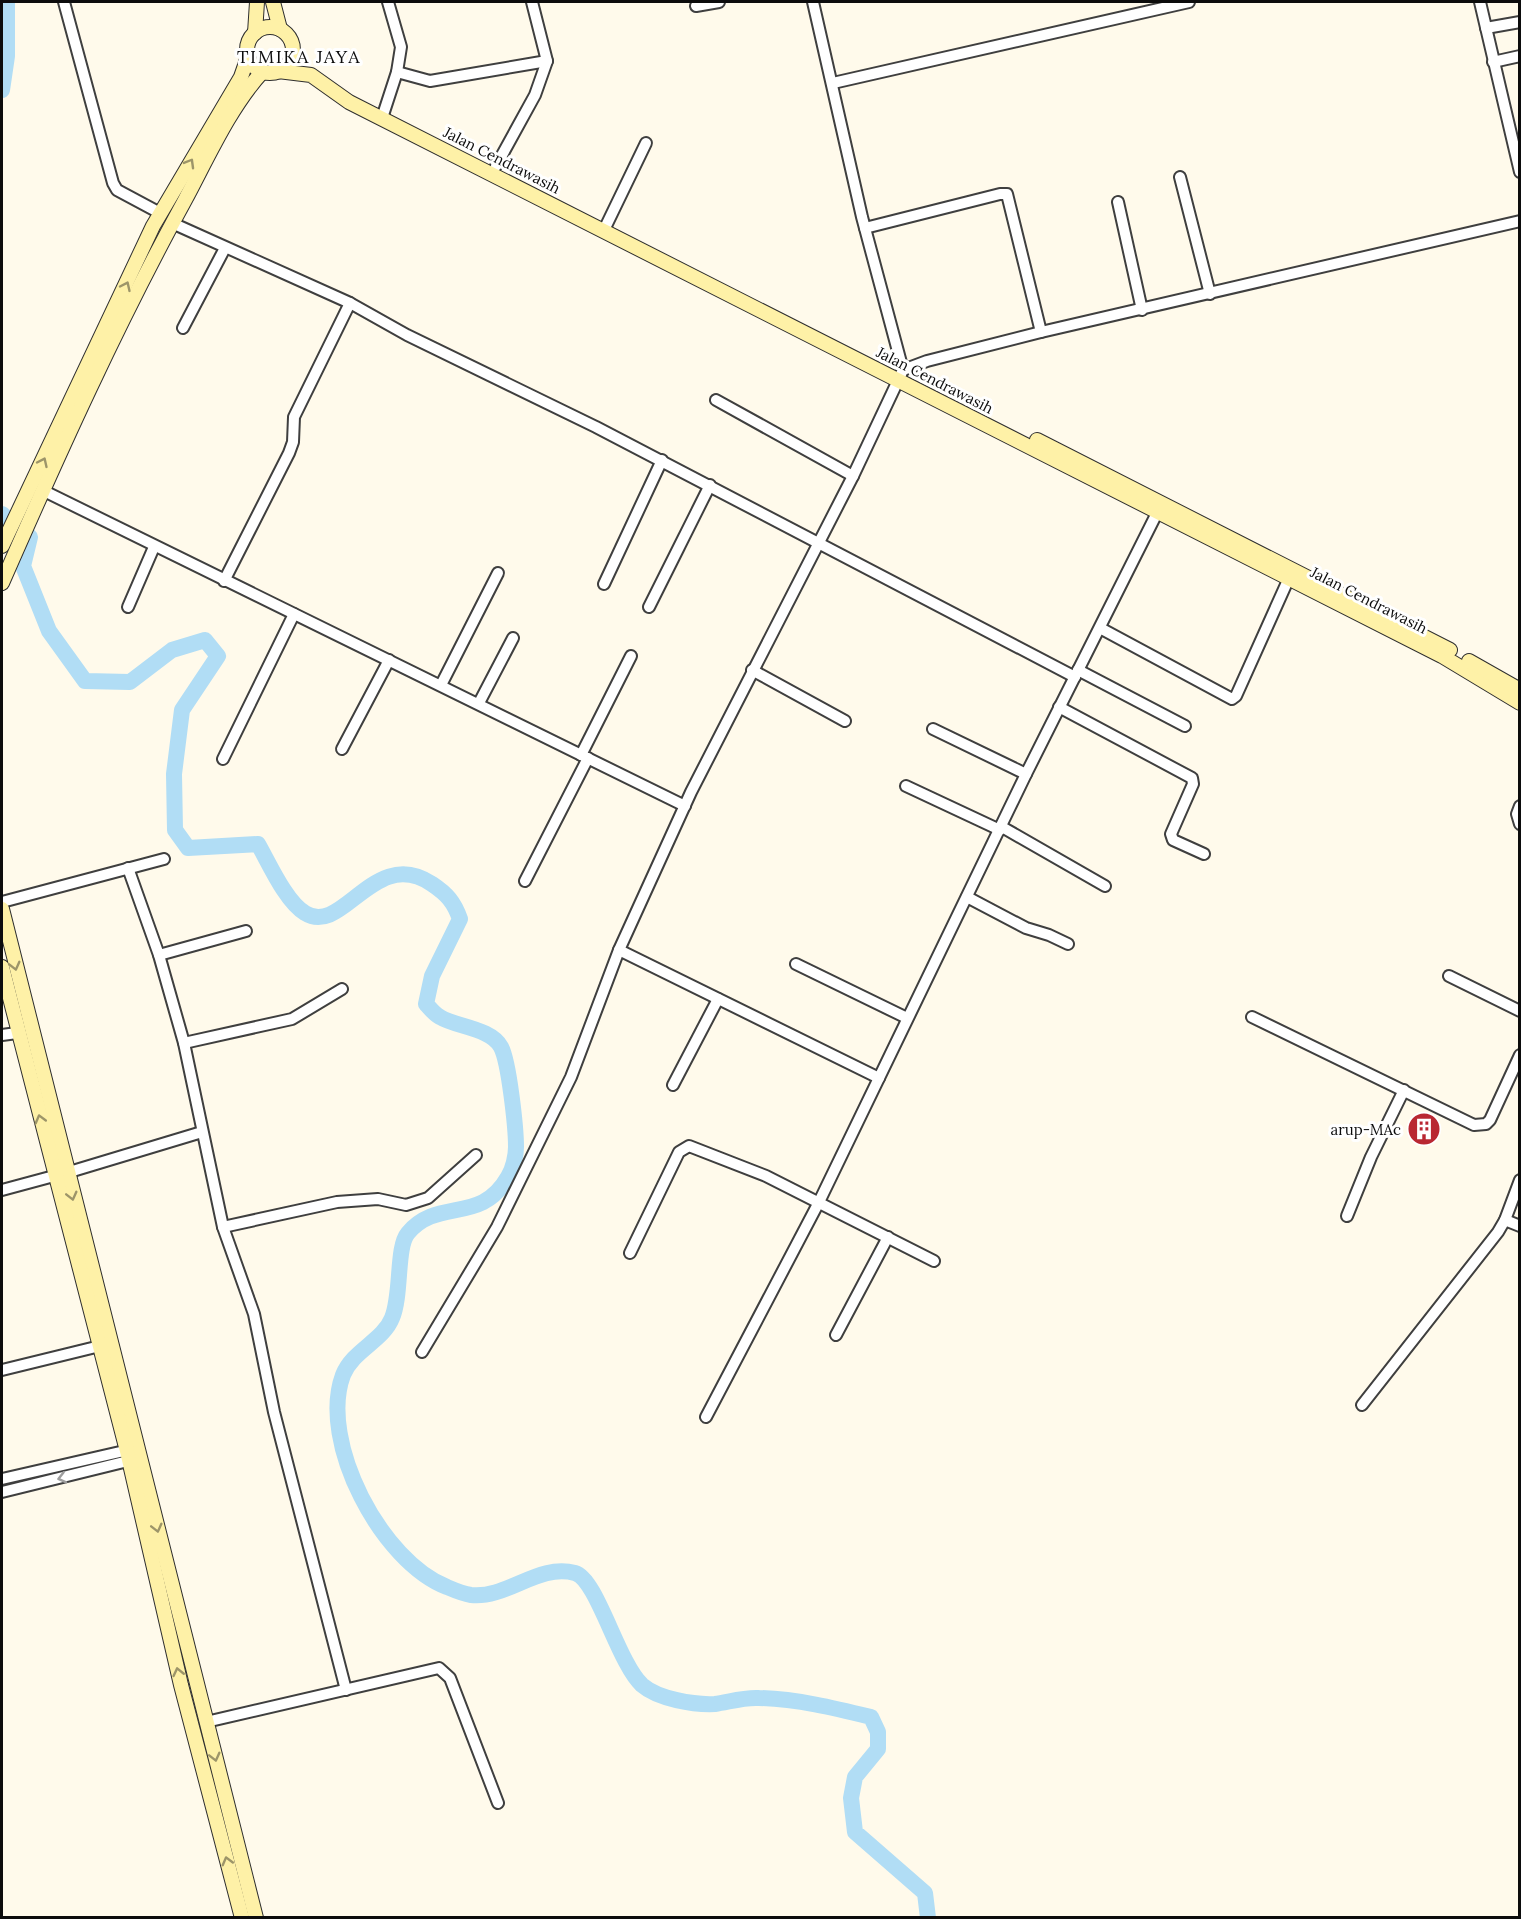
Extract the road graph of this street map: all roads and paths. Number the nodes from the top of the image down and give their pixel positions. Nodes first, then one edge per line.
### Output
1 (64, 2) edge
2 (257, 2) edge
3 (273, 2) edge
4 (388, 2) edge
5 (532, 2) edge
6 (719, 2) edge
7 (813, 2) edge
8 (1189, 2) edge
9 (1480, 2) edge
10 (696, 6) dead end
11 (1520, 22) edge
12 (1486, 28) junction
13 (280, 29) junction
14 (255, 33) junction
15 (292, 45) junction
16 (1520, 56) edge
17 (248, 57) junction
18 (547, 61) junction
19 (1493, 62) junction
20 (263, 71) junction
21 (278, 71) junction
22 (397, 72) junction
23 (310, 75) junction
24 (832, 83) junction
25 (383, 114) junction
26 (1514, 130) edge
27 (646, 143) dead end
28 (468, 157) junction
29 (496, 166) junction
30 (1520, 172) edge
31 (1180, 177) dead end
32 (1118, 202) dead end
33 (160, 213) junction
34 (1520, 221) edge
35 (172, 223) junction
36 (605, 226) junction
37 (865, 228) junction
38 (225, 248) junction
39 (1210, 294) junction
40 (350, 303) junction
41 (1142, 310) junction
42 (183, 328) dead end
43 (1041, 333) junction
44 (901, 374) junction
45 (716, 400) dead end
46 (662, 460) junction
47 (853, 476) junction
48 (710, 485) junction
49 (42, 490) junction
50 (1160, 507) junction
51 (24, 517) junction
52 (4, 539) edge
53 (818, 541) junction
54 (154, 547) junction
55 (498, 573) dead end
56 (1289, 578) junction
57 (2, 580) edge
58 (224, 581) junction
59 (604, 584) dead end
60 (128, 607) dead end
61 (649, 608) dead end
62 (294, 614) junction
63 (1100, 628) junction
64 (513, 638) dead end
65 (631, 656) dead end
66 (388, 660) junction
67 (752, 670) junction
68 (1076, 673) junction
69 (441, 685) junction
70 (1520, 690) edge
71 (478, 703) junction
72 (1520, 703) edge
73 (1059, 708) junction
74 (845, 720) dead end
75 (1185, 726) dead end
76 (933, 729) dead end
77 (342, 749) dead end
78 (584, 756) junction
79 (223, 759) dead end
80 (1026, 774) junction
81 (906, 786) dead end
82 (685, 806) junction
83 (1520, 806) edge
84 (1520, 824) edge
85 (1001, 828) junction
86 (1204, 855) dead end
87 (164, 859) dead end
88 (128, 868) junction
89 (525, 881) dead end
90 (1105, 886) dead end
91 (967, 897) junction
92 (2, 902) edge
93 (2, 909) edge
94 (246, 932) dead end
95 (1068, 944) dead end
96 (619, 950) junction
97 (159, 955) junction
98 (796, 964) dead end
99 (2, 967) edge
100 (1449, 976) dead end
101 (342, 989) dead end
102 (718, 999) junction
103 (1520, 1011) edge
104 (1252, 1017) dead end
105 (907, 1018) junction
106 (17, 1033) junction
107 (2, 1035) edge
108 (184, 1043) junction
109 (1520, 1055) edge
110 (879, 1077) junction
111 (673, 1085) dead end
112 (1404, 1090) junction
113 (201, 1132) junction
114 (476, 1155) dead end
115 (60, 1174) junction
116 (1520, 1180) edge
117 (2, 1190) edge
118 (819, 1202) junction
119 (1347, 1216) dead end
120 (1505, 1220) junction
121 (1520, 1226) edge
122 (223, 1227) junction
123 (888, 1237) junction
124 (630, 1253) dead end
125 (934, 1261) dead end
126 (836, 1335) dead end
127 (100, 1346) junction
128 (422, 1352) dead end
129 (2, 1370) edge
130 (1362, 1405) dead end
131 (706, 1417) dead end
132 (133, 1455) junction
133 (2, 1479) edge
134 (2, 1492) edge
135 (346, 1690) junction
136 (206, 1722) junction
137 (498, 1803) dead end
138 (242, 1917) edge
139 (256, 1917) edge

1 - 33 street
2 - 14 street
3 - 13 street
4 - 22 street
5 - 18 street
6 - 10 street
7 - 24 street
8 - 24 street
9 - 12 street
11 - 12 street
12 - 19 street
13 - 14 street
13 - 15 street
14 - 17 street
15 - 21 street
15 - 23 street
16 - 19 street
17 - 20 street
33 -> 17 street
18 - 22 street
18 - 29 street
19 - 26 street
20 - 21 street
20 - 35 street
21 - 23 street
22 - 25 street
23 - 25 street, Jalan Cendrawasih
24 - 37 street
25 - 28 street, Jalan Cendrawasih
26 - 30 street
27 - 36 street
28 - 29 street, Jalan Cendrawasih
28 - 36 street, Jalan Cendrawasih
29 - 36 street, Jalan Cendrawasih
31 - 39 street
32 - 41 street
51 -> 33 street
34 - 39 street
35 - 38 street
35 - 49 street
36 - 44 street, Jalan Cendrawasih
37 - 43 street
37 - 44 street
38 - 40 street
38 - 42 street
39 - 41 street
40 - 46 street
40 - 58 street
41 - 43 street
43 - 44 street
44 - 47 street
44 - 50 street, Jalan Cendrawasih
45 - 47 street
46 - 48 street
46 - 59 street
47 - 53 street
48 - 53 street
48 - 61 street
49 - 51 street
49 - 54 street
50 - 56 street, Jalan Cendrawasih
50 - 63 street
50 - 70 street, Jalan Cendrawasih
51 - 52 street
51 - 57 street
53 - 67 street
53 - 68 street
54 - 58 street
54 - 60 street
55 - 69 street
56 - 63 street
56 - 72 street, Jalan Cendrawasih
58 - 62 street
62 - 66 street
62 - 79 street
63 - 68 street
64 - 71 street
65 - 78 street
66 - 69 street
66 - 77 street
67 - 74 street
67 - 82 street
68 - 73 street
68 - 75 street
69 - 71 street
71 - 78 street
73 - 80 street
73 - 86 street
76 - 80 street
78 - 82 street
78 - 89 street
80 - 85 street
81 - 85 street
82 - 96 street
83 - 84 street
85 - 90 street
85 - 91 street
87 - 88 street
88 - 92 street
88 - 97 street
91 - 95 street
91 - 105 street
93 -> 115 street
94 - 97 street
96 - 102 street
96 - 128 street
97 - 108 street
98 - 105 street
99 - 106 street
100 - 103 street
101 - 108 street
102 - 110 street
102 - 111 street
104 - 112 street
105 - 110 street
106 - 107 street
115 -> 106 street
108 - 113 street
109 - 112 street
110 - 118 street
112 - 119 street
113 - 115 street
113 - 122 street
114 - 122 street
115 - 117 street
115 - 127 street
115 -> 132 street
116 - 120 street
118 - 123 street
118 - 124 street
118 - 131 street
120 - 121 street
120 - 130 street
122 - 135 street
123 - 125 street
123 - 126 street
127 - 129 street
127 - 132 street
132 - 133 street
132 -> 134 street
132 -> 136 street
138 -> 132 street
135 - 136 street
135 - 137 street
136 -> 139 street

